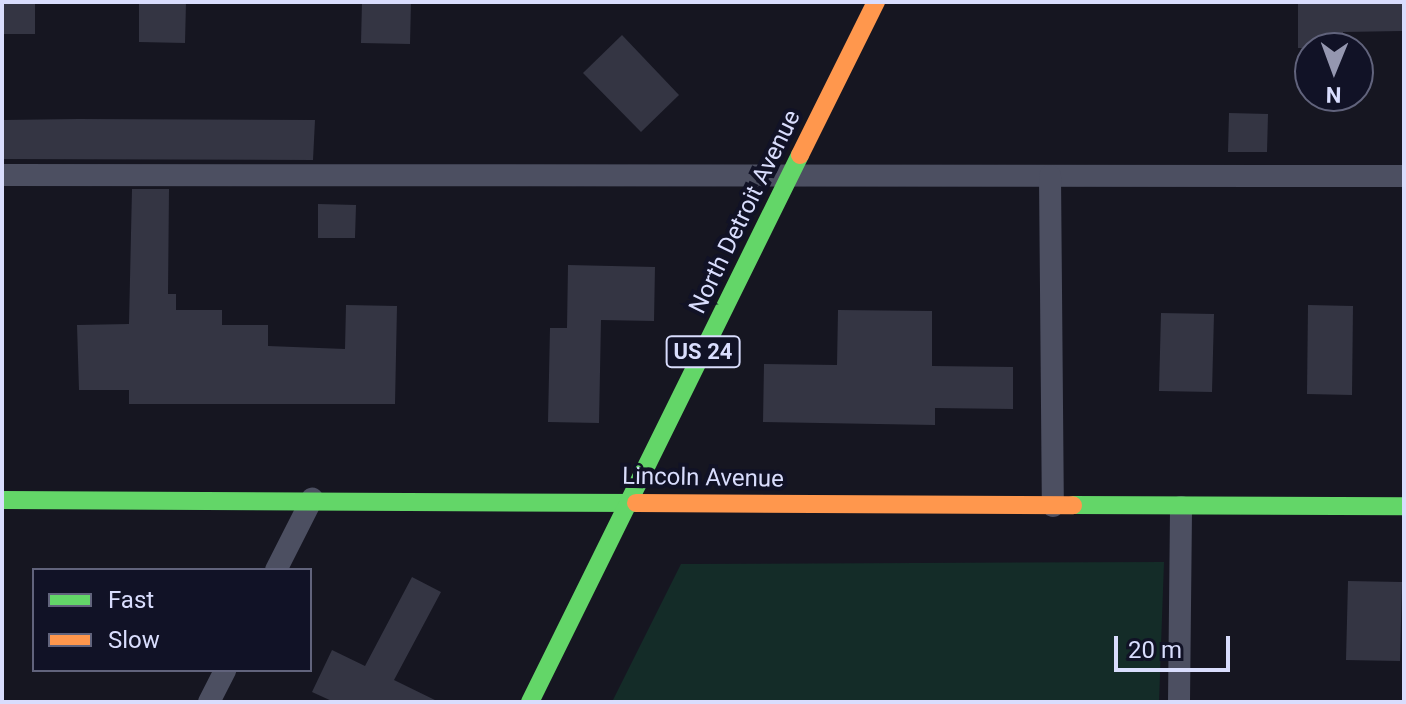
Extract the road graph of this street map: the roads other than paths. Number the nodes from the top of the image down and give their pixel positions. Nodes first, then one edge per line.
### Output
1 (876, 2) edge
2 (2, 175) edge
3 (1050, 176) junction
4 (1404, 176) edge
5 (787, 177) junction
6 (312, 499) junction
7 (2, 500) edge
8 (631, 501) junction
9 (1053, 506) junction
10 (1404, 506) edge
11 (1181, 507) junction
12 (277, 568) edge
13 (224, 672) edge
14 (209, 702) edge
15 (530, 702) edge
16 (1179, 702) edge

1 - 5 street, North Detroit Avenue / US 24
2 - 5 lane
3 - 4 lane
3 - 5 lane
3 - 9 lane
5 - 8 street, North Detroit Avenue / US 24
6 - 7 street, Lincoln Avenue
6 - 8 street, Lincoln Avenue
6 - 12 lane
8 - 9 street, Lincoln Avenue
8 - 15 street, North Detroit Avenue / US 24
9 - 11 street, Lincoln Avenue
10 - 11 street, Lincoln Avenue
11 - 16 lane
13 - 14 lane

